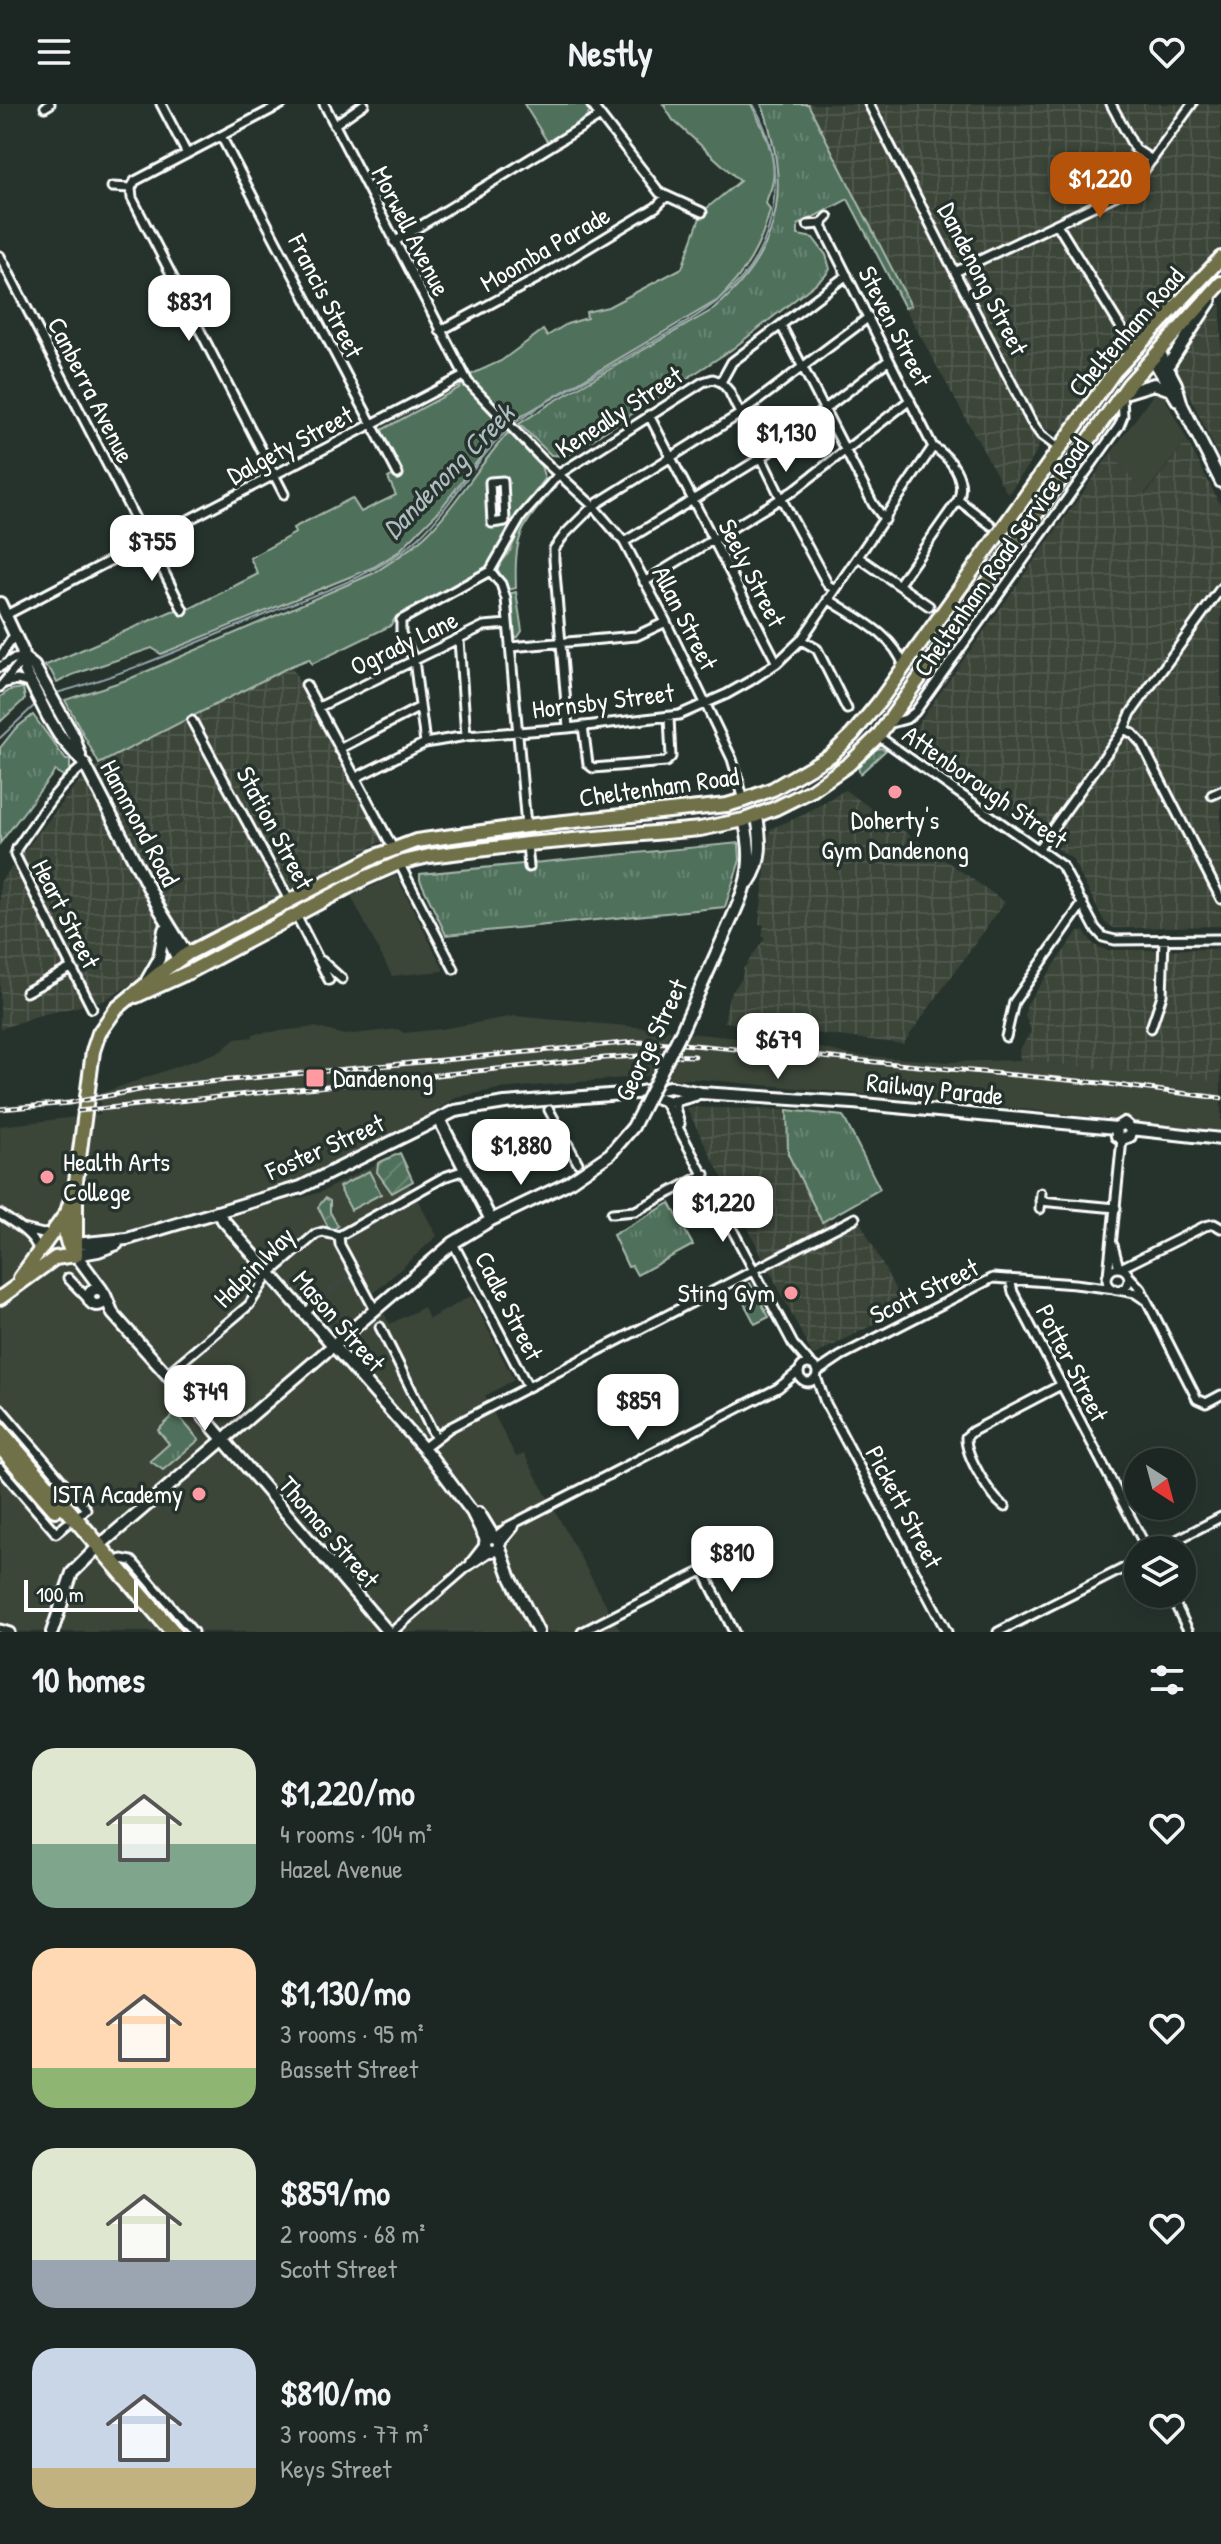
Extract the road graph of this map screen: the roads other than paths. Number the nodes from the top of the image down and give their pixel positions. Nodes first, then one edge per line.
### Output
1 (161, 104) edge
2 (282, 104) edge
3 (324, 104) edge
4 (364, 104) edge
5 (591, 104) edge
6 (869, 104) edge
7 (1111, 104) edge
8 (1192, 104) edge
9 (600, 116) junction
10 (334, 125) junction
11 (221, 136) junction
12 (187, 154) junction
13 (1152, 160) junction
14 (112, 187) dead end
15 (131, 188) junction
16 (666, 197) junction
17 (702, 212) dead end
18 (828, 217) dead end
19 (821, 224) junction
20 (1057, 224) junction
21 (808, 225) dead end
22 (394, 242) junction
23 (0, 256) edge
24 (1221, 258) edge
25 (955, 272) junction
26 (847, 275) junction
27 (1221, 284) edge
28 (869, 317) junction
29 (781, 325) junction
30 (440, 331) junction
31 (1145, 337) junction
32 (1155, 355) junction
33 (1127, 356) junction
34 (889, 360) junction
35 (802, 367) junction
36 (1167, 367) junction
37 (464, 376) junction
38 (721, 382) junction
39 (1169, 390) junction
40 (1121, 394) junction
41 (910, 400) junction
42 (487, 404) joint
43 (1182, 405) junction
44 (824, 410) junction
45 (740, 414) junction
46 (649, 415) junction
47 (371, 426) junction
48 (933, 447) junction
49 (1060, 449) junction
50 (845, 451) junction
51 (671, 457) junction
52 (761, 458) junction
53 (1075, 460) junction
54 (398, 474) dead end
55 (559, 474) junction
56 (275, 475) junction
57 (1221, 482) edge
58 (284, 494) dead end
59 (781, 498) junction
60 (693, 500) junction
61 (958, 500) junction
62 (593, 506) junction
63 (885, 520) junction
64 (505, 521) joint
65 (991, 525) dead end
66 (712, 539) junction
67 (148, 542) junction
68 (624, 542) junction
69 (858, 557) junction
70 (490, 571) junction
71 (644, 582) junction
72 (899, 584) junction
73 (1221, 588) edge
74 (835, 589) junction
75 (828, 599) junction
76 (0, 603) edge
77 (929, 606) dead end
78 (183, 610) dead end
79 (6, 615) junction
80 (666, 622) junction
81 (508, 624) junction
82 (15, 634) junction
83 (459, 640) junction
84 (801, 640) junction
85 (560, 642) junction
86 (510, 647) junction
87 (0, 657) edge
88 (24, 658) junction
89 (414, 660) junction
90 (777, 663) junction
91 (0, 667) edge
92 (904, 667) junction
93 (34, 684) junction
94 (2, 685) edge
95 (306, 685) dead end
96 (705, 703) junction
97 (319, 707) junction
98 (420, 707) junction
99 (847, 709) dead end
100 (669, 718) junction
101 (192, 721) dead end
102 (887, 724) junction
103 (583, 726) junction
104 (568, 728) junction
105 (1124, 729) junction
106 (518, 732) junction
107 (466, 736) junction
108 (878, 736) junction
109 (425, 743) junction
110 (339, 749) junction
111 (82, 761) junction
112 (355, 778) junction
113 (1221, 791) edge
114 (1212, 795) dead end
115 (744, 800) junction
116 (750, 818) junction
117 (526, 826) junction
118 (527, 844) junction
119 (393, 848) junction
120 (1038, 849) junction
121 (399, 863) junction
122 (529, 867) dead end
123 (1221, 899) edge
124 (289, 900) junction
125 (1083, 903) junction
126 (160, 910) junction
127 (296, 915) junction
128 (164, 930) junction
129 (1164, 939) junction
130 (1221, 939) edge
131 (182, 957) junction
132 (318, 957) junction
133 (71, 968) junction
134 (454, 969) dead end
135 (191, 971) junction
136 (342, 979) dead end
137 (329, 980) dead end
138 (144, 985) junction
139 (26, 992) dead end
140 (132, 997) junction
141 (92, 1008) dead end
142 (1151, 1028) dead end
143 (1006, 1037) dead end
144 (670, 1087) junction
145 (635, 1093) junction
146 (701, 1093) junction
147 (663, 1099) junction
148 (676, 1099) junction
149 (549, 1110) dead end
150 (439, 1119) junction
151 (1116, 1128) junction
152 (1131, 1129) junction
153 (681, 1130) junction
154 (1122, 1139) junction
155 (1221, 1139) edge
156 (578, 1163) dead end
157 (465, 1170) junction
158 (705, 1174) junction
159 (75, 1189) junction
160 (1040, 1201) dead end
161 (1116, 1208) junction
162 (68, 1209) junction
163 (216, 1212) junction
164 (612, 1213) dead end
165 (0, 1214) edge
166 (855, 1218) dead end
167 (491, 1220) junction
168 (21, 1228) junction
169 (1221, 1228) edge
170 (56, 1230) junction
171 (127, 1239) junction
172 (339, 1239) junction
173 (453, 1243) junction
174 (1113, 1243) junction
175 (73, 1250) junction
176 (98, 1251) junction
177 (38, 1252) junction
178 (1147, 1255) junction
179 (1120, 1268) junction
180 (754, 1271) junction
181 (88, 1272) junction
182 (269, 1274) junction
183 (1107, 1276) junction
184 (1128, 1276) junction
185 (68, 1278) dead end
186 (1010, 1279) junction
187 (18, 1281) junction
188 (1075, 1284) junction
189 (1116, 1290) junction
190 (103, 1292) junction
191 (3, 1295) edge
192 (1145, 1301) junction
193 (93, 1303) junction
194 (313, 1306) tunnel mouth
195 (375, 1310) junction
196 (113, 1314) junction
197 (304, 1314) junction
198 (380, 1327) dead end
199 (793, 1344) junction
200 (333, 1348) junction
201 (814, 1369) junction
202 (800, 1370) junction
203 (167, 1374) junction
204 (806, 1382) junction
205 (1061, 1385) junction
206 (528, 1387) junction
207 (778, 1388) junction
208 (1221, 1395) edge
209 (825, 1402) junction
210 (0, 1408) edge
211 (0, 1431) edge
212 (435, 1437) junction
213 (223, 1440) junction
214 (0, 1446) edge
215 (423, 1448) junction
216 (431, 1457) junction
217 (0, 1468) edge
218 (1005, 1507) dead end
219 (1221, 1517) edge
220 (71, 1521) junction
221 (1143, 1536) edge
222 (1181, 1536) edge
223 (763, 1540) dead end
224 (493, 1544) junction
225 (96, 1549) junction
226 (115, 1565) junction
227 (1124, 1568) edge
228 (703, 1570) junction
229 (1177, 1608) edge
230 (0, 1629) edge
231 (10, 1632) edge
232 (52, 1632) edge
233 (160, 1632) edge
234 (173, 1632) edge
235 (193, 1632) edge
236 (390, 1632) edge
237 (538, 1632) edge
238 (582, 1632) edge
239 (734, 1632) edge
240 (947, 1632) edge
241 (998, 1632) edge
242 (1189, 1632) edge

1 - 12 street
2 - 11 street
3 - 10 street, Morwell Avenue
4 - 10 street
5 - 9 street
6 - 25 street, Dandenong Street
7 - 13 street
8 - 13 street
9 - 16 street
9 - 22 street
10 - 22 street, Morwell Avenue
11 - 12 street
11 - 47 street, Francis Street
12 - 15 street
13 - 20 street
14 - 15 street
15 - 56 street
16 - 17 street
16 - 30 street, Moomba Parade
18 - 19 street
19 - 21 street
19 - 26 street, Steven Street
20 - 25 street
20 - 33 street
22 - 30 street, Morwell Avenue
23 - 67 street, Canberra Avenue
24 - 31 main road, Cheltenham Road
25 - 49 street, Dandenong Street
26 - 28 street, Steven Street
26 - 29 street, Keneally Street
27 - 32 main road, Cheltenham Road
27 - 36 street
28 - 34 street, Steven Street
28 - 35 street
29 - 35 street
29 - 38 street, Keneally Street
30 - 37 street, Morwell Avenue
31 - 32 main road
31 - 33 main road, Cheltenham Road
32 - 36 street
32 - 39 street
32 - 40 main road, Cheltenham Road
33 - 49 main road, Cheltenham Road
34 - 41 street, Steven Street
34 - 44 street
35 - 44 street
35 - 45 street
36 - 43 street
37 - 42 street, Morwell Avenue
37 - 47 street, Dalgety Street
38 - 45 street
38 - 46 street, Keneally Street
39 - 40 street
39 - 43 street
40 - 53 main road, Cheltenham Road
40 - 102 street, Cheltenham Road Service Road
41 - 48 street, Steven Street
41 - 50 street
42 - 55 street, Allan Street
43 - 57 street
44 - 50 street
44 - 52 street
45 - 51 street
45 - 52 street
46 - 51 street, Seely Street
46 - 55 street, Keneally Street
47 - 54 street, Francis Street
47 - 56 street, Dalgety Street
48 - 61 street, Steven Street
48 - 63 street, Hornsby Street
49 - 53 main road, Dandenong Street
49 - 92 main road, Cheltenham Road
50 - 59 street
50 - 63 street
51 - 60 street, Seely Street
51 - 62 street
52 - 59 street
52 - 60 street
53 - 102 main road, Cheltenham Road
55 - 62 street, Allan Street
55 - 70 street, Keneally Street
56 - 58 street
56 - 67 street, Dalgety Street
59 - 66 street
59 - 74 street
60 - 66 street, Seely Street
60 - 68 street
61 - 65 street
61 - 72 street
62 - 68 street, Allan Street
62 - 85 street
63 - 69 street, Hornsby Street
64 - 64 street
66 - 71 street
66 - 90 street, Seely Street
67 - 78 street, Canberra Avenue
67 - 79 street, Dalgety Street
68 - 71 street, Allan Street
69 - 72 street
69 - 74 street, Hornsby Street
70 - 81 street
70 - 89 street
71 - 80 street, Allan Street
72 - 77 street
73 - 105 street
74 - 75 street, Hornsby Street
75 - 84 street, Hornsby Street
75 - 92 street
76 - 79 street, Hammond Road
79 - 82 street, Hammond Road
80 - 85 street
80 - 96 street, Allan Street
81 - 83 street, Ogrady Lane
81 - 86 street
82 - 87 street
82 - 88 street, Hammond Road
83 - 89 street, Ogrady Lane
83 - 107 street
84 - 90 street, Hornsby Street
84 - 99 street
85 - 86 street
85 - 104 street
86 - 106 street
88 - 91 street
88 - 93 street, Hammond Road
88 - 94 street
89 - 97 street, Ogrady Lane
89 - 98 street
90 - 96 street, Hornsby Street
92 - 115 main road, Cheltenham Road
93 - 94 street
93 - 111 street, Hammond Road
95 - 97 street
96 - 100 street, Hornsby Street
96 - 115 street, Allan Street
97 - 110 street
98 - 109 street
98 - 110 street
100 - 103 street, Hornsby Street
100 - 103 street
101 - 124 street, Station Street
102 - 108 main road, Cheltenham Road
103 - 104 street, Hornsby Street
104 - 106 street, Hornsby Street
105 - 120 street
105 - 123 street
106 - 107 street, Hornsby Street
106 - 117 street
107 - 109 street, Hornsby Street
108 - 116 main road, Cheltenham Road
108 - 120 street, Attenborough Street
109 - 112 street, Hornsby Street
110 - 112 street
111 - 126 street, Hammond Road
111 - 133 street, Heart Street
112 - 119 street
113 - 114 street
115 - 116 main road
115 - 117 main road, Cheltenham Road
116 - 118 main road, Cheltenham Road
116 - 167 street, George Street, bridge
117 - 118 main road
117 - 119 main road, Cheltenham Road
118 - 121 main road, Cheltenham Road
118 - 122 street
119 - 121 main road
119 - 124 main road, Cheltenham Road
120 - 125 street, Attenborough Street
121 - 127 main road, Cheltenham Road
121 - 134 street
124 - 127 main road, Station Street
124 - 131 main road, Cheltenham Road
125 - 129 street, Attenborough Street
125 - 143 street
126 - 128 street, Hammond Road
126 - 131 street, Hammond Road
127 - 132 street, Station Street
127 - 135 main road, Cheltenham Road
128 - 131 street, Hammond Road
128 - 138 street
129 - 130 street, Attenborough Street
129 - 142 street
131 - 135 main road
131 - 138 main road, Cheltenham Road
132 - 136 street, Station Street
132 - 137 street, Station Street
133 - 139 street
133 - 141 street, Heart Street
135 - 140 main road, Cheltenham Road
138 - 140 main road, Cheltenham Road
140 - 159 main road, Cheltenham Road
144 - 145 street, Foster Street
144 - 146 street, Railway Parade
144 - 147 street
144 - 148 street
145 - 147 street, Foster Street
145 - 150 street, Foster Street
146 - 148 street, Railway Parade
146 - 151 street, Railway Parade
147 - 148 street
147 - 153 street, Pickett Street
148 - 153 street, Pickett Street
149 - 156 street
150 - 157 street
150 - 163 street, Foster Street
151 - 152 street
151 - 154 street
152 - 154 street
152 - 155 street
153 - 158 street, Pickett Street
154 - 161 street
157 - 167 street
157 - 172 street, Halpin Way
158 - 164 street
158 - 180 street, Pickett Street
159 - 162 main road, Cheltenham Road
159 - 175 main road, Cheltenham Road
160 - 161 street
161 - 174 street
162 - 170 main road
162 - 175 main road, Cheltenham Road
163 - 171 street, Foster Street
163 - 182 street, Mason Street
165 - 168 street
166 - 180 street
167 - 173 street, George Street
168 - 170 street
168 - 177 street
169 - 178 street
170 - 177 main road
171 - 175 street, Foster Street
171 - 176 street, Foster Street
172 - 182 street, Halpin Way
172 - 195 street
173 - 195 street, George Street
173 - 206 street, Cadle Street
174 - 179 street
174 - 183 street
175 - 176 street, Foster Street
175 - 181 street, Thomas Street
175 - 187 main road, Foster Street
175 - 191 main road, Foster Street
176 - 181 street
177 - 187 main road
178 - 179 street
178 - 184 street
179 - 183 street
179 - 184 street
180 - 199 street, Pickett Street
180 - 206 street
181 - 190 street, Thomas Street
182 - 197 street, Mason Street
182 - 203 street, Halpin Way
183 - 188 street, Scott Street
183 - 189 street
184 - 189 street
184 - 192 street
185 - 193 street, Thomas Street
186 - 188 street, Scott Street
186 - 201 street, Scott Street
186 - 205 street, Potter Street
187 - 191 main road, Foster Street
188 - 189 street, Scott Street
189 - 192 street, Scott Street
190 - 193 street
190 - 196 street, Thomas Street
192 - 208 street
193 - 196 street, Thomas Street
194 - 197 street
195 - 200 street, George Street
196 - 203 street, Thomas Street
197 - 200 street, Mason Street
198 - 212 street
199 - 201 street, Pickett Street
199 - 202 street, Pickett Street
200 - 213 street, George Street
200 - 215 street, Mason Street
201 - 202 street
201 - 204 street
201 - 209 street, Pickett Street
202 - 204 street, Pickett Street
202 - 207 street
203 - 213 street, Thomas Street
204 - 207 street
204 - 209 street, Pickett Street
205 - 218 street
205 - 221 street, Potter Street
206 - 212 street
207 - 224 street
209 - 240 street, Pickett Street
210 - 220 street
211 - 220 highway
212 - 215 street
213 - 225 street, George Street
213 - 236 street, Thomas Street
214 - 220 highway
215 - 216 street, Mason Street
216 - 224 street, Mason Street
216 - 224 street, Mason Street
217 - 220 street
219 - 222 street
220 - 225 highway
223 - 228 street
224 - 236 street
224 - 237 street
225 - 226 highway
225 - 232 street, George Street
225 - 233 highway
226 - 234 highway
226 - 235 street
227 - 241 street
228 - 238 street
228 - 239 street
229 - 242 street
230 - 231 street

